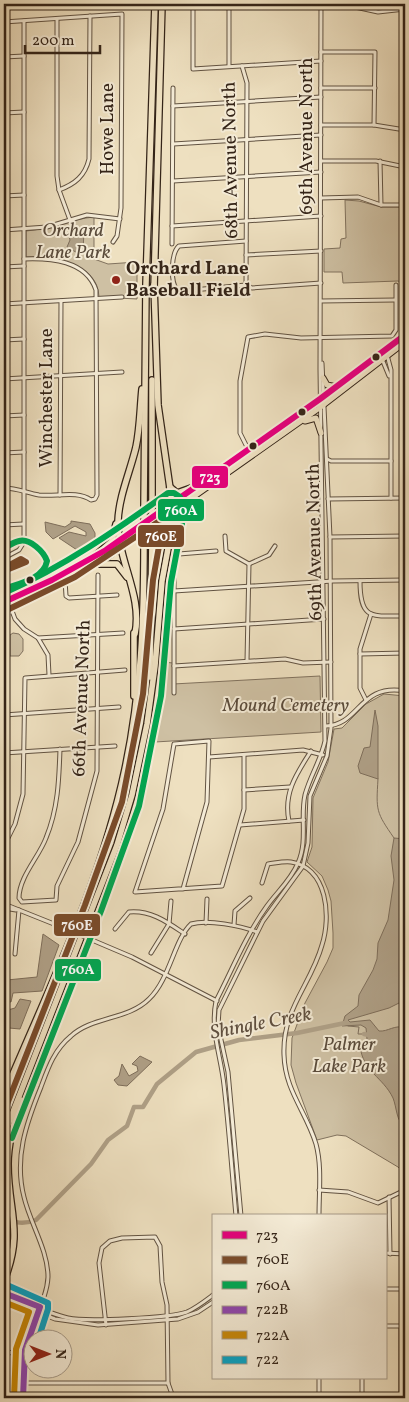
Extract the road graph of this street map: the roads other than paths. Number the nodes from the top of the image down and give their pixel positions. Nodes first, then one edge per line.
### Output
1 (154, 4) edge
2 (162, 4) edge
3 (193, 4) edge
4 (229, 4) edge
5 (321, 4) edge
6 (405, 9) edge
7 (90, 16) junction
8 (57, 19) junction
9 (24, 21) junction
10 (4, 22) edge
11 (321, 52) junction
12 (24, 56) junction
13 (4, 57) edge
14 (321, 61) junction
15 (229, 66) junction
16 (242, 66) junction
17 (173, 88) dead end
18 (321, 88) junction
19 (375, 88) junction
20 (321, 97) junction
21 (247, 102) junction
22 (173, 106) junction
23 (24, 112) junction
24 (4, 113) edge
25 (321, 125) junction
26 (374, 125) junction
27 (405, 130) edge
28 (321, 135) junction
29 (247, 140) junction
30 (173, 144) junction
31 (321, 161) junction
32 (380, 162) junction
33 (405, 167) edge
34 (321, 172) junction
35 (247, 177) junction
36 (173, 181) junction
37 (59, 190) junction
38 (24, 195) junction
39 (4, 196) edge
40 (321, 198) junction
41 (405, 204) edge
42 (381, 205) junction
43 (321, 216) junction
44 (120, 219) junction
45 (70, 220) junction
46 (246, 221) junction
47 (172, 226) junction
48 (24, 228) junction
49 (4, 230) edge
50 (246, 241) junction
51 (113, 242) dead end
52 (172, 244) dead end
53 (321, 251) junction
54 (246, 256) junction
55 (24, 259) junction
56 (24, 266) junction
57 (4, 267) edge
58 (321, 283) junction
59 (154, 285) junction
60 (246, 285) junction
61 (396, 285) dead end
62 (122, 297) dead end
63 (97, 298) junction
64 (396, 300) junction
65 (61, 301) junction
66 (321, 301) junction
67 (24, 303) junction
68 (4, 304) edge
69 (405, 335) edge
70 (321, 337) junction
71 (24, 339) junction
72 (4, 340) edge
73 (405, 342) edge
74 (382, 352) junction
75 (321, 358) junction
76 (385, 358) junction
77 (145, 365) junction
78 (122, 372) dead end
79 (97, 373) junction
80 (60, 376) junction
81 (24, 378) junction
82 (323, 378) junction
83 (4, 379) edge
84 (337, 387) junction
85 (322, 402) junction
86 (24, 415) junction
87 (4, 416) edge
88 (293, 426) junction
89 (321, 433) junction
90 (24, 452) junction
91 (250, 452) junction
92 (4, 454) edge
93 (327, 459) junction
94 (391, 461) junction
95 (168, 485) junction
96 (125, 486) junction
97 (4, 488) edge
98 (192, 488) junction
99 (24, 490) junction
100 (60, 495) junction
101 (391, 498) junction
102 (405, 498) edge
103 (323, 499) junction
104 (328, 499) junction
105 (172, 501) junction
106 (174, 510) junction
107 (24, 524) junction
108 (4, 526) edge
109 (225, 536) dead end
110 (405, 536) edge
111 (330, 537) junction
112 (120, 540) junction
113 (275, 546) dead end
114 (122, 550) junction
115 (216, 551) dead end
116 (95, 556) junction
117 (4, 558) edge
118 (98, 564) junction
119 (250, 564) junction
120 (98, 575) dead end
121 (127, 577) junction
122 (65, 580) junction
123 (405, 580) edge
124 (330, 581) junction
125 (360, 581) junction
126 (324, 582) junction
127 (248, 587) junction
128 (4, 589) edge
129 (174, 591) junction
130 (117, 595) dead end
131 (98, 597) junction
132 (7, 602) edge
133 (4, 608) edge
134 (371, 614) junction
135 (405, 616) edge
136 (324, 619) junction
137 (248, 624) junction
138 (174, 629) junction
139 (124, 633) dead end
140 (98, 634) junction
141 (135, 634) junction
142 (38, 638) junction
143 (405, 653) edge
144 (360, 654) junction
145 (247, 661) junction
146 (325, 662) junction
147 (331, 662) junction
148 (174, 666) junction
149 (125, 670) dead end
150 (98, 672) junction
151 (49, 675) junction
152 (405, 691) edge
153 (174, 693) dead end
154 (366, 700) junction
155 (119, 707) dead end
156 (98, 709) junction
157 (23, 714) junction
158 (4, 716) edge
159 (326, 726) junction
160 (331, 726) junction
161 (131, 735) junction
162 (143, 744) junction
163 (114, 746) dead end
164 (98, 747) junction
165 (60, 749) junction
166 (312, 751) junction
167 (24, 752) junction
168 (4, 753) edge
169 (322, 754) junction
170 (244, 755) junction
171 (327, 756) junction
172 (209, 757) junction
173 (290, 787) junction
174 (244, 790) junction
175 (308, 819) junction
176 (303, 820) junction
177 (289, 821) junction
178 (240, 825) junction
179 (4, 846) edge
180 (298, 864) junction
181 (302, 866) junction
182 (262, 883) dead end
183 (183, 889) junction
184 (250, 898) dead end
185 (207, 899) dead end
186 (171, 901) dead end
187 (4, 906) edge
188 (19, 910) junction
189 (206, 923) junction
190 (169, 924) junction
191 (234, 925) junction
192 (115, 929) dead end
193 (252, 930) junction
194 (257, 932) junction
195 (185, 934) junction
196 (151, 953) dead end
197 (16, 954) dead end
198 (166, 975) junction
199 (216, 1001) junction
200 (220, 1003) junction
201 (44, 1004) junction
202 (42, 1040) junction
203 (4, 1095) edge
204 (4, 1112) edge
205 (4, 1135) edge
206 (319, 1190) junction
207 (405, 1190) edge
208 (389, 1197) junction
209 (236, 1214) edge
210 (241, 1214) edge
211 (319, 1214) edge
212 (4, 1244) edge
213 (386, 1253) edge
214 (390, 1254) junction
215 (405, 1254) edge
216 (4, 1271) edge
217 (4, 1282) edge
218 (4, 1288) edge
219 (386, 1289) edge
220 (405, 1289) edge
221 (5, 1296) edge
222 (212, 1296) edge
223 (212, 1303) edge
224 (40, 1307) junction
225 (38, 1312) junction
226 (168, 1315) junction
227 (105, 1320) junction
228 (168, 1320) junction
229 (106, 1325) junction
230 (386, 1326) edge
231 (403, 1326) edge
232 (30, 1330) edge
233 (4, 1350) edge
234 (22, 1355) edge
235 (403, 1363) edge
236 (23, 1380) edge
237 (319, 1380) edge
238 (362, 1380) edge
239 (23, 1383) junction
240 (168, 1383) junction
241 (23, 1398) edge
242 (173, 1398) edge
243 (319, 1398) edge
244 (362, 1398) edge
245 (401, 1398) edge

1 - 77 highway
2 - 59 highway
3 - 15 street
4 - 15 street, 68th Avenue North
5 - 6 street
5 - 11 street, 69th Avenue North
7 - 8 street
7 - 37 street
7 - 44 street, Howe Lane
8 - 9 street
8 - 37 street
9 - 10 street
9 - 12 street
11 - 14 street, 69th Avenue North
11 - 19 street
12 - 13 street
12 - 23 street
14 - 16 street
14 - 18 street, 69th Avenue North
15 - 16 street
16 - 21 street, 68th Avenue North
17 - 22 street
18 - 19 street
18 - 20 street, 69th Avenue North
19 - 26 street
20 - 21 street
20 - 25 street, 69th Avenue North
21 - 22 street
21 - 29 street, 68th Avenue North
22 - 30 street
23 - 24 street
23 - 38 street
25 - 26 street
25 - 28 street, 69th Avenue North
26 - 27 street
28 - 29 street
28 - 31 street, 69th Avenue North
29 - 30 street
29 - 35 street, 68th Avenue North
30 - 36 street
31 - 32 street
31 - 34 street, 69th Avenue North
32 - 33 street
32 - 42 street
34 - 35 street
34 - 40 street, 69th Avenue North
35 - 36 street
35 - 46 street, 68th Avenue North
36 - 47 street
37 - 45 street
38 - 39 street
38 - 48 street
40 - 42 street
40 - 43 street, 69th Avenue North
41 - 42 street
43 - 46 street
43 - 53 street, 69th Avenue North
44 - 45 street
44 - 51 street, Howe Lane
45 - 48 street
46 - 47 street
46 - 50 street, 68th Avenue North
47 - 52 street
48 - 49 street
48 - 55 street
50 - 54 street, 68th Avenue North
50 - 60 street
53 - 54 street
53 - 58 street, 69th Avenue North
54 - 60 street, 68th Avenue North
55 - 56 street
55 - 63 street
56 - 57 street
56 - 67 street
58 - 60 street
58 - 66 street, 69th Avenue North
59 - 95 highway
59 - 162 highway, bridge
61 - 64 street
62 - 63 street
63 - 65 street
63 - 79 street
64 - 66 street
64 - 70 street
65 - 67 street
65 - 80 street, Winchester Lane
66 - 70 street, 69th Avenue North
67 - 68 street
67 - 71 street
69 - 74 main road
70 - 75 street, 69th Avenue North
70 - 91 street
71 - 72 street
71 - 81 street
73 - 76 main road
74 - 76 street
74 - 76 street
74 - 84 main road
75 - 82 street, 69th Avenue North
75 - 85 street, 69th Avenue North
76 - 85 main road
76 - 94 street
77 - 96 highway
77 - 161 highway, bridge
78 - 79 street
79 - 80 street
79 - 100 street
80 - 81 street
80 - 100 street, Winchester Lane
81 - 83 street
81 - 86 street
82 - 84 main road
82 - 85 street, 69th Avenue North
84 - 85 main road
85 - 88 main road
85 - 89 street, 69th Avenue North
85 - 91 main road
85 - 93 street, 69th Avenue North
86 - 87 street
86 - 90 street
88 - 89 main road
88 - 91 main road
89 - 103 street, 69th Avenue North
90 - 92 street
90 - 99 street
91 - 98 main road
91 - 106 main road
93 - 94 street
93 - 104 street, 69th Avenue North
94 - 101 street
95 - 98 highway
95 - 105 highway
96 - 112 highway
96 - 116 highway
97 - 99 street
98 - 105 main road
99 - 100 street
99 - 107 street
101 - 102 street
101 - 104 street
103 - 104 street
103 - 126 street, 69th Avenue North
104 - 111 street, 69th Avenue North
105 - 106 highway
105 - 112 main road
106 - 114 main road
106 - 162 highway
107 - 108 street
107 - 117 street
109 - 119 street
110 - 111 street
111 - 124 street, 69th Avenue North
112 - 114 highway
112 - 116 main road
113 - 119 street
114 - 118 main road
114 - 121 highway
114 - 141 highway
115 - 129 street
116 - 132 main road
118 - 121 highway
118 - 122 main road
119 - 127 street
120 - 131 street, 66th Avenue North
121 - 141 highway
122 - 131 street
122 - 132 main road
123 - 125 street
124 - 125 street
124 - 126 street
124 - 147 street, 69th Avenue North
125 - 134 street
126 - 127 street
126 - 136 street, 69th Avenue North
127 - 129 street
127 - 137 street
128 - 132 street
129 - 138 street
130 - 131 street
131 - 140 street, 66th Avenue North
132 - 133 main road
132 - 142 street
134 - 135 street
134 - 144 street
136 - 137 street
136 - 146 street, 69th Avenue North
137 - 138 street
137 - 145 street
138 - 148 street
139 - 140 street
140 - 142 street
140 - 150 street, 66th Avenue North
141 - 161 highway
142 - 151 street
143 - 144 street
144 - 154 street
145 - 146 street
145 - 148 street
146 - 147 street
146 - 159 street, 69th Avenue North
147 - 160 street, 69th Avenue North
148 - 153 street
149 - 150 street
150 - 151 street
150 - 156 street, 66th Avenue North
151 - 157 street
152 - 154 street
154 - 160 street
155 - 156 street
156 - 157 street
156 - 164 street, 66th Avenue North
157 - 158 street
157 - 167 street
159 - 160 street
159 - 169 street, 69th Avenue North
160 - 171 street, 69th Avenue North
161 - 201 highway
162 - 202 highway
163 - 164 street
164 - 165 street
164 - 165 street, 66th Avenue North
165 - 167 street
166 - 169 street
166 - 170 street
166 - 173 street
167 - 168 street
167 - 179 street
169 - 171 street
169 - 176 street, 69th Avenue North
170 - 172 street
170 - 174 street
171 - 175 street, 69th Avenue North
172 - 183 street
172 - 183 street
173 - 174 street
173 - 177 street
174 - 178 street
175 - 176 street
175 - 181 street, 69th Avenue North
176 - 177 street
176 - 180 street, 69th Avenue North
177 - 178 street
178 - 183 street
180 - 181 street
180 - 182 street
180 - 193 street
181 - 194 street
181 - 206 street
184 - 191 street
185 - 189 street
186 - 190 street
187 - 188 street
188 - 197 street
188 - 198 street, bridge
189 - 191 street
189 - 195 street
190 - 192 street
190 - 195 street
190 - 196 street
191 - 193 street
193 - 194 street
193 - 199 street
194 - 200 street
195 - 198 street
198 - 199 street
198 - 224 street
199 - 200 street
199 - 209 street
200 - 210 street
201 - 203 highway
201 - 204 highway
202 - 205 highway
202 - 217 highway
206 - 208 street
206 - 211 street
207 - 208 street
208 - 214 street
212 - 216 highway
213 - 214 street
214 - 215 street
218 - 221 highway
219 - 220 street
221 - 224 street
221 - 225 street
222 - 226 street
223 - 228 street
224 - 225 street
224 - 227 street
225 - 229 street
225 - 232 street
226 - 227 street
226 - 227 street
226 - 228 street
227 - 229 street
228 - 229 street
228 - 240 street
230 - 231 street
231 - 235 street
233 - 234 street
235 - 245 street
236 - 239 street
237 - 243 street
238 - 244 street
239 - 240 street
239 - 241 street
240 - 242 street

